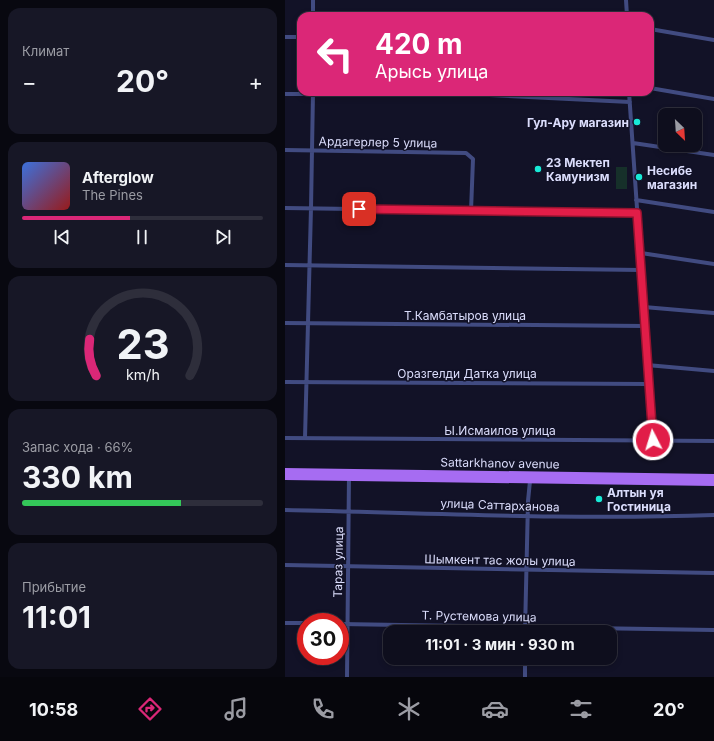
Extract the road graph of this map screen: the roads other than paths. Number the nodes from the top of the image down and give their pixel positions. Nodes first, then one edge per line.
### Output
1 (313, 0) edge
2 (626, 0) edge
3 (313, 12) edge
4 (627, 12) edge
5 (654, 30) edge
6 (285, 37) edge
7 (297, 37) edge
8 (714, 40) edge
9 (654, 89) edge
10 (285, 94) edge
11 (297, 94) edge
12 (313, 96) edge
13 (509, 96) edge
14 (629, 96) edge
15 (714, 99) edge
16 (630, 102) junction
17 (633, 143) junction
18 (285, 150) edge
19 (311, 151) junction
20 (714, 156) edge
21 (636, 200) junction
22 (285, 208) edge
23 (311, 208) junction
24 (471, 211) junction
25 (714, 212) edge
26 (637, 213) junction
27 (641, 253) junction
28 (714, 264) edge
29 (285, 265) edge
30 (310, 266) junction
31 (641, 270) junction
32 (643, 306) junction
33 (714, 313) edge
34 (285, 324) edge
35 (308, 324) junction
36 (644, 326) junction
37 (647, 365) junction
38 (714, 371) edge
39 (285, 382) edge
40 (306, 382) junction
41 (648, 384) junction
42 (285, 438) edge
43 (305, 438) junction
44 (653, 440) junction
45 (714, 441) edge
46 (285, 471) edge
47 (316, 475) junction
48 (349, 475) junction
49 (285, 477) edge
50 (714, 478) edge
51 (693, 480) junction
52 (530, 481) junction
53 (714, 483) edge
54 (285, 510) edge
55 (349, 511) junction
56 (527, 515) junction
57 (714, 515) edge
58 (285, 565) edge
59 (348, 566) junction
60 (527, 570) junction
61 (714, 573) edge
62 (347, 613) edge
63 (285, 623) edge
64 (297, 623) edge
65 (349, 624) edge
66 (383, 625) edge
67 (525, 625) edge
68 (617, 630) edge
69 (714, 630) edge
70 (347, 665) edge
71 (525, 665) edge
72 (347, 677) edge
73 (525, 677) edge

1 - 3 street
2 - 4 street
5 - 8 street
6 - 7 street
9 - 15 street
10 - 11 street
12 - 19 street
13 - 16 street
14 - 16 street
16 - 17 street
17 - 20 street
17 - 21 street
18 - 19 street, Ардагерлер 5 улица
19 - 23 street
19 - 24 street, Ардагерлер 5 улица
21 - 25 street
21 - 26 street
22 - 23 street
23 - 24 street
23 - 30 street
24 - 26 street
26 - 27 street
27 - 28 street
27 - 31 street
29 - 30 street
30 - 31 street
30 - 35 street
31 - 32 street
32 - 33 street
32 - 36 street
34 - 35 street, Т.Камбатыров улица
35 - 36 street, Т.Камбатыров улица
35 - 40 street
36 - 37 street
37 - 38 street
37 - 41 street
39 - 40 street, Оразгелди Датка улица
40 - 41 street, Оразгелди Датка улица
40 - 43 street
41 - 44 street
42 - 43 street, Ы.Исмаилов улица
43 - 44 street, Ы.Исмаилов улица
44 - 45 street, Ы.Исмаилов улица
46 - 47 main road, Sattarkhanov avenue
47 - 48 main road, Sattarkhanov avenue
47 - 49 main road, Sattarkhanov avenue
48 - 51 main road, Sattarkhanov avenue
48 - 52 main road, Sattarkhanov avenue
48 - 55 street, Тараз улица
50 - 51 main road, Sattarkhanov avenue
51 - 52 main road, Sattarkhanov avenue
51 - 53 main road, Sattarkhanov avenue
52 - 56 street
54 - 55 street, улица Саттарханова
55 - 56 street, улица Саттарханова
55 - 59 street, Тараз улица
56 - 57 street, улица Саттарханова
56 - 60 street
58 - 59 street, Шымкент тас жолы улица
59 - 60 street, Шымкент тас жолы улица
59 - 62 street, Тараз улица
60 - 61 street, Шымкент тас жолы улица
60 - 67 street
63 - 64 street
65 - 66 street, Т. Рустемова улица
68 - 69 street, Т. Рустемова улица
70 - 72 street, Тараз улица
71 - 73 street

